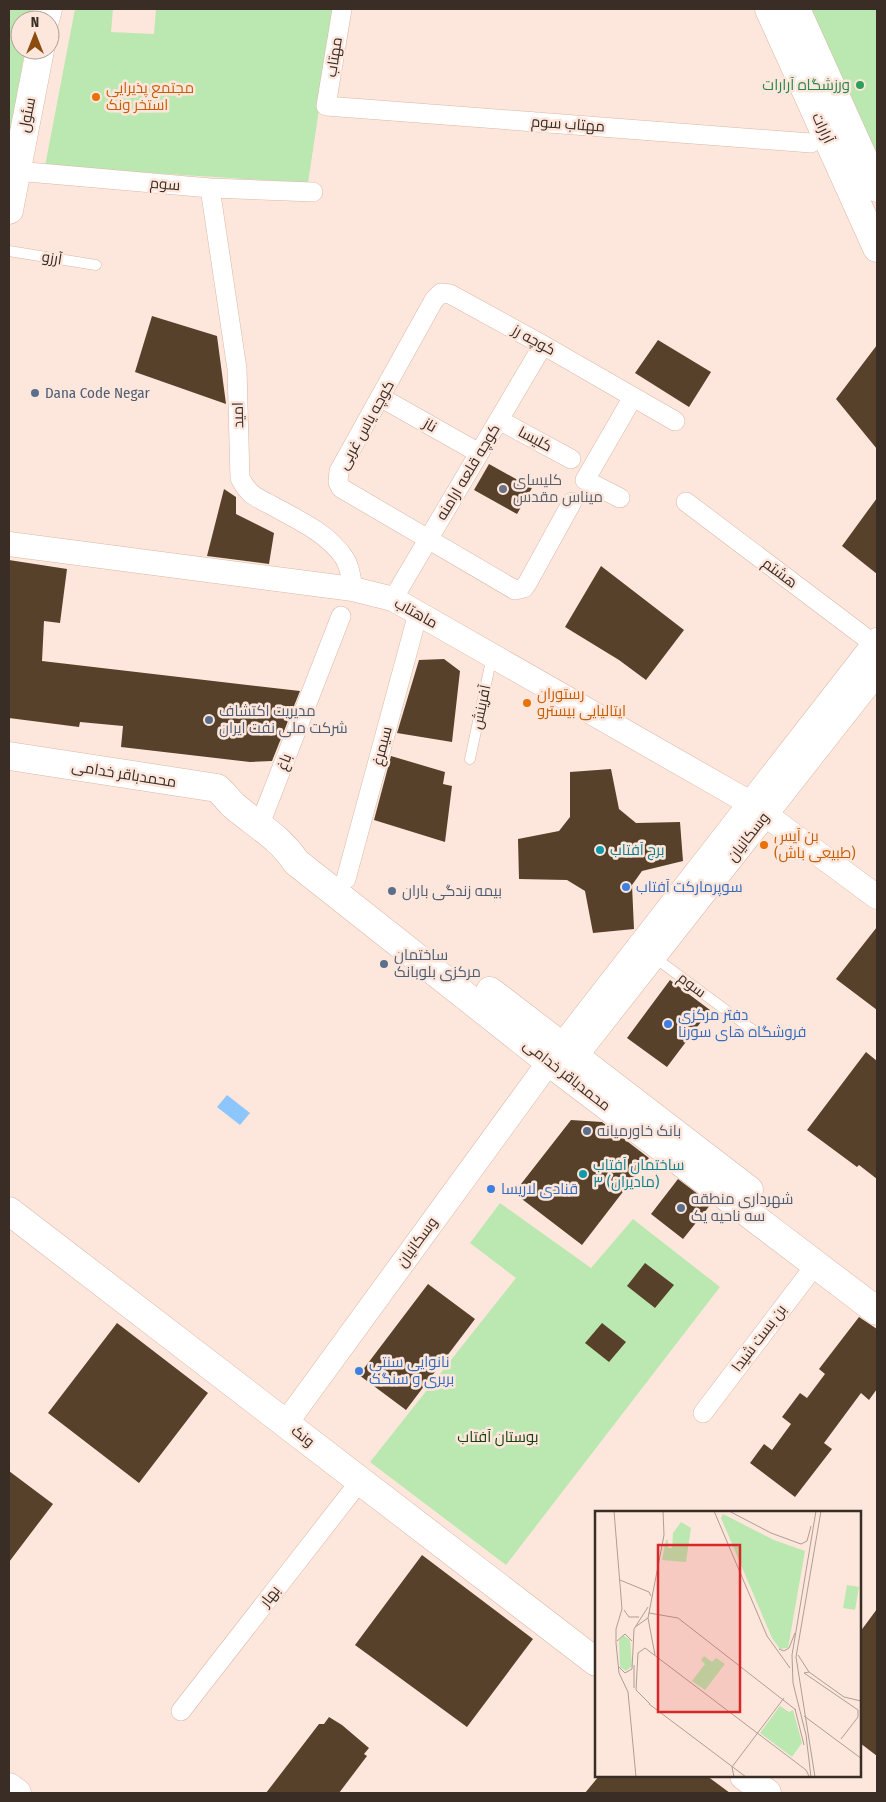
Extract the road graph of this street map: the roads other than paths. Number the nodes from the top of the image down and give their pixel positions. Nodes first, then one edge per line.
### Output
1 (342, 9) edge
2 (769, 9) edge
3 (796, 9) edge
4 (38, 60) edge
5 (326, 106) joint
6 (811, 143) dead end
7 (16, 171) junction
8 (210, 188) junction
9 (877, 188) edge
10 (313, 192) dead end
11 (9, 210) edge
12 (877, 248) edge
13 (9, 251) edge
14 (96, 265) dead end
15 (434, 300) joint
16 (543, 345) junction
17 (380, 397) junction
18 (633, 397) junction
19 (499, 420) junction
20 (675, 421) dead end
21 (479, 453) junction
22 (571, 459) dead end
23 (620, 498) dead end
24 (572, 502) dead end
25 (686, 502) dead end
26 (428, 539) junction
27 (9, 544) edge
28 (353, 589) junction
29 (393, 599) junction
30 (418, 613) junction
31 (341, 616) dead end
32 (876, 643) edge
33 (492, 656) junction
34 (877, 673) edge
35 (9, 756) edge
36 (470, 759) dead end
37 (9, 771) edge
38 (233, 804) junction
39 (758, 809) junction
40 (260, 824) junction
41 (288, 849) junction
42 (346, 879) junction
43 (877, 897) edge
44 (654, 957) junction
45 (494, 1006) junction
46 (754, 1031) dead end
47 (562, 1059) junction
48 (748, 1201) junction
49 (9, 1210) edge
50 (816, 1264) junction
51 (877, 1288) edge
52 (877, 1311) edge
53 (703, 1413) dead end
54 (286, 1423) junction
55 (360, 1481) junction
56 (595, 1661) edge
57 (181, 1711) dead end
58 (745, 1777) edge
59 (9, 1787) edge
60 (17, 1793) edge
61 (767, 1793) edge

1 - 5 street, مهتاب
2 - 12 main road, آرارات
3 - 9 main road, آرارات
4 - 7 main road, سئول
5 - 6 street, مهتاب سوم
7 - 8 street, سوم
7 - 11 main road, سئول
8 - 10 street, سوم
8 - 28 street, امید
13 - 14 lane, آرزو
15 - 16 street, کوچه رز
15 - 17 street, کوچه یاس غربی
16 - 18 street, کوچه رز
16 - 19 street, کوچه قلعه ارامنه
17 - 21 street, ناز
17 - 26 street, کوچه یاس غربی
18 - 20 street, کوچه رز
18 - 23 street
19 - 21 street, کوچه قلعه ارامنه
19 - 22 street, کلیسا
21 - 26 street, کوچه قلعه ارامنه
24 - 26 street
25 - 32 street, هشتم
26 - 29 street, کوچه قلعه ارامنه
27 - 28 street, ماهتاب
28 - 29 street, ماهتاب
29 - 30 street, ماهتاب
30 - 33 street, ماهتاب
30 - 42 street, سیمرغ
31 - 40 street, باغ
32 - 39 street
33 - 36 lane, آفرینش
33 - 39 street, ماهتاب
34 - 39 street, وسکانیان
35 - 38 main road, محمدباقر خدامی
37 - 38 main road, محمدباقر خدامی
38 - 40 main road, محمدباقر خدامی
39 - 43 street, ماهتاب
39 - 44 street, وسکانیان
39 - 47 street
40 - 41 main road, محمدباقر خدامی
41 - 42 main road, محمدباقر خدامی
41 - 45 main road, محمدباقر خدامی
42 - 45 main road, محمدباقر خدامی
44 - 46 lane, سوم
44 - 47 street, وسکانیان
45 - 47 main road, محمدباقر خدامی
47 - 48 main road, محمدباقر خدامی
47 - 54 street, وسکانیان
48 - 50 main road, محمدباقر خدامی
48 - 51 main road, محمدباقر خدامی
49 - 54 main road, ونک
50 - 52 main road, محمدباقر خدامی
50 - 53 street, بن بست شیدا
54 - 55 main road, ونک
55 - 56 main road, ونک
55 - 57 street, بهار
58 - 61 main road
59 - 60 main road

